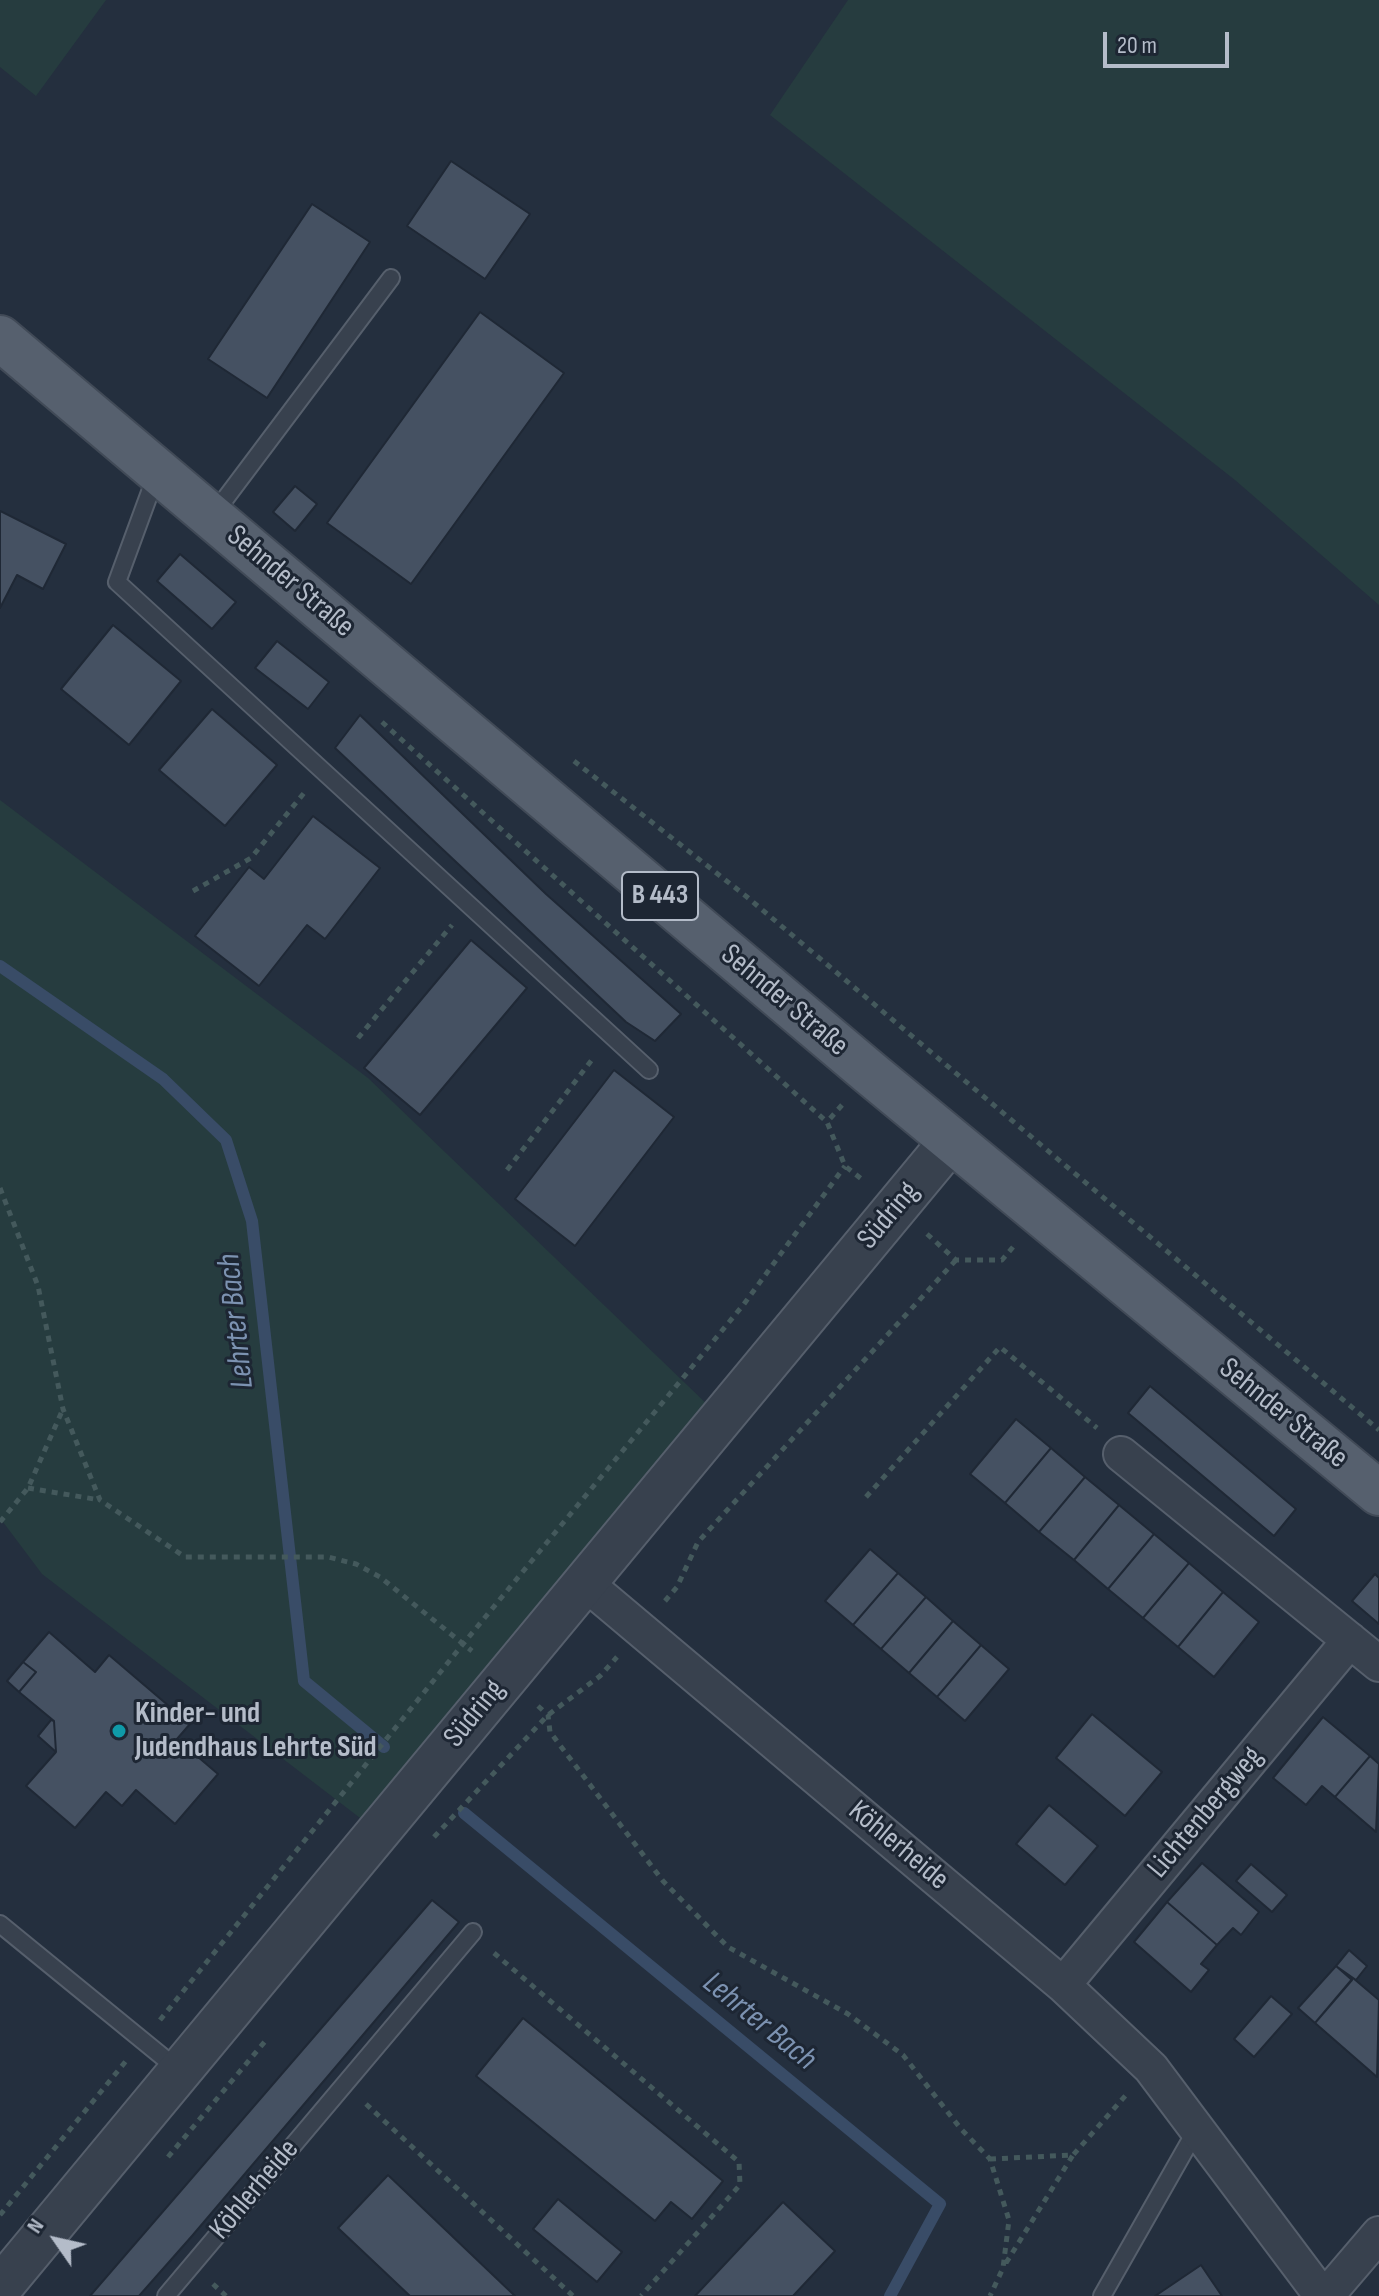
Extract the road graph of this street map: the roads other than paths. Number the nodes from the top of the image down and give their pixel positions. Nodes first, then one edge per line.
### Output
1 (391, 278) dead end
2 (0, 338) edge
3 (158, 470) junction
4 (212, 516) junction
5 (649, 1070) dead end
6 (951, 1141) junction
7 (1121, 1454) road end
8 (1379, 1493) edge
9 (584, 1582) junction
10 (1350, 1640) junction
11 (1379, 1664) edge
12 (0, 1924) edge
13 (473, 1932) road end
14 (1063, 1985) junction
15 (181, 2072) junction
16 (1198, 2127) junction
17 (1379, 2234) edge
18 (0, 2288) edge
19 (166, 2296) edge
20 (1102, 2296) edge
21 (1324, 2296) edge

1 - 4 lane
2 - 3 main road, Sehnder Straße / B 443
3 - 4 main road, Sehnder Straße / B 443
3 - 5 lane
4 - 6 main road, Sehnder Straße / B 443
6 - 8 main road, Sehnder Straße / B 443
6 - 9 street, Südring
7 - 10 street
9 - 14 street, Köhlerheide
9 - 15 street, Südring
10 - 11 street
10 - 14 street, Lichtenbergweg
12 - 15 lane
13 - 19 lane, Köhlerheide
14 - 16 street, Köhlerheide
15 - 18 street, Südring
16 - 20 lane
16 - 21 street, Köhlerheide
17 - 21 street

